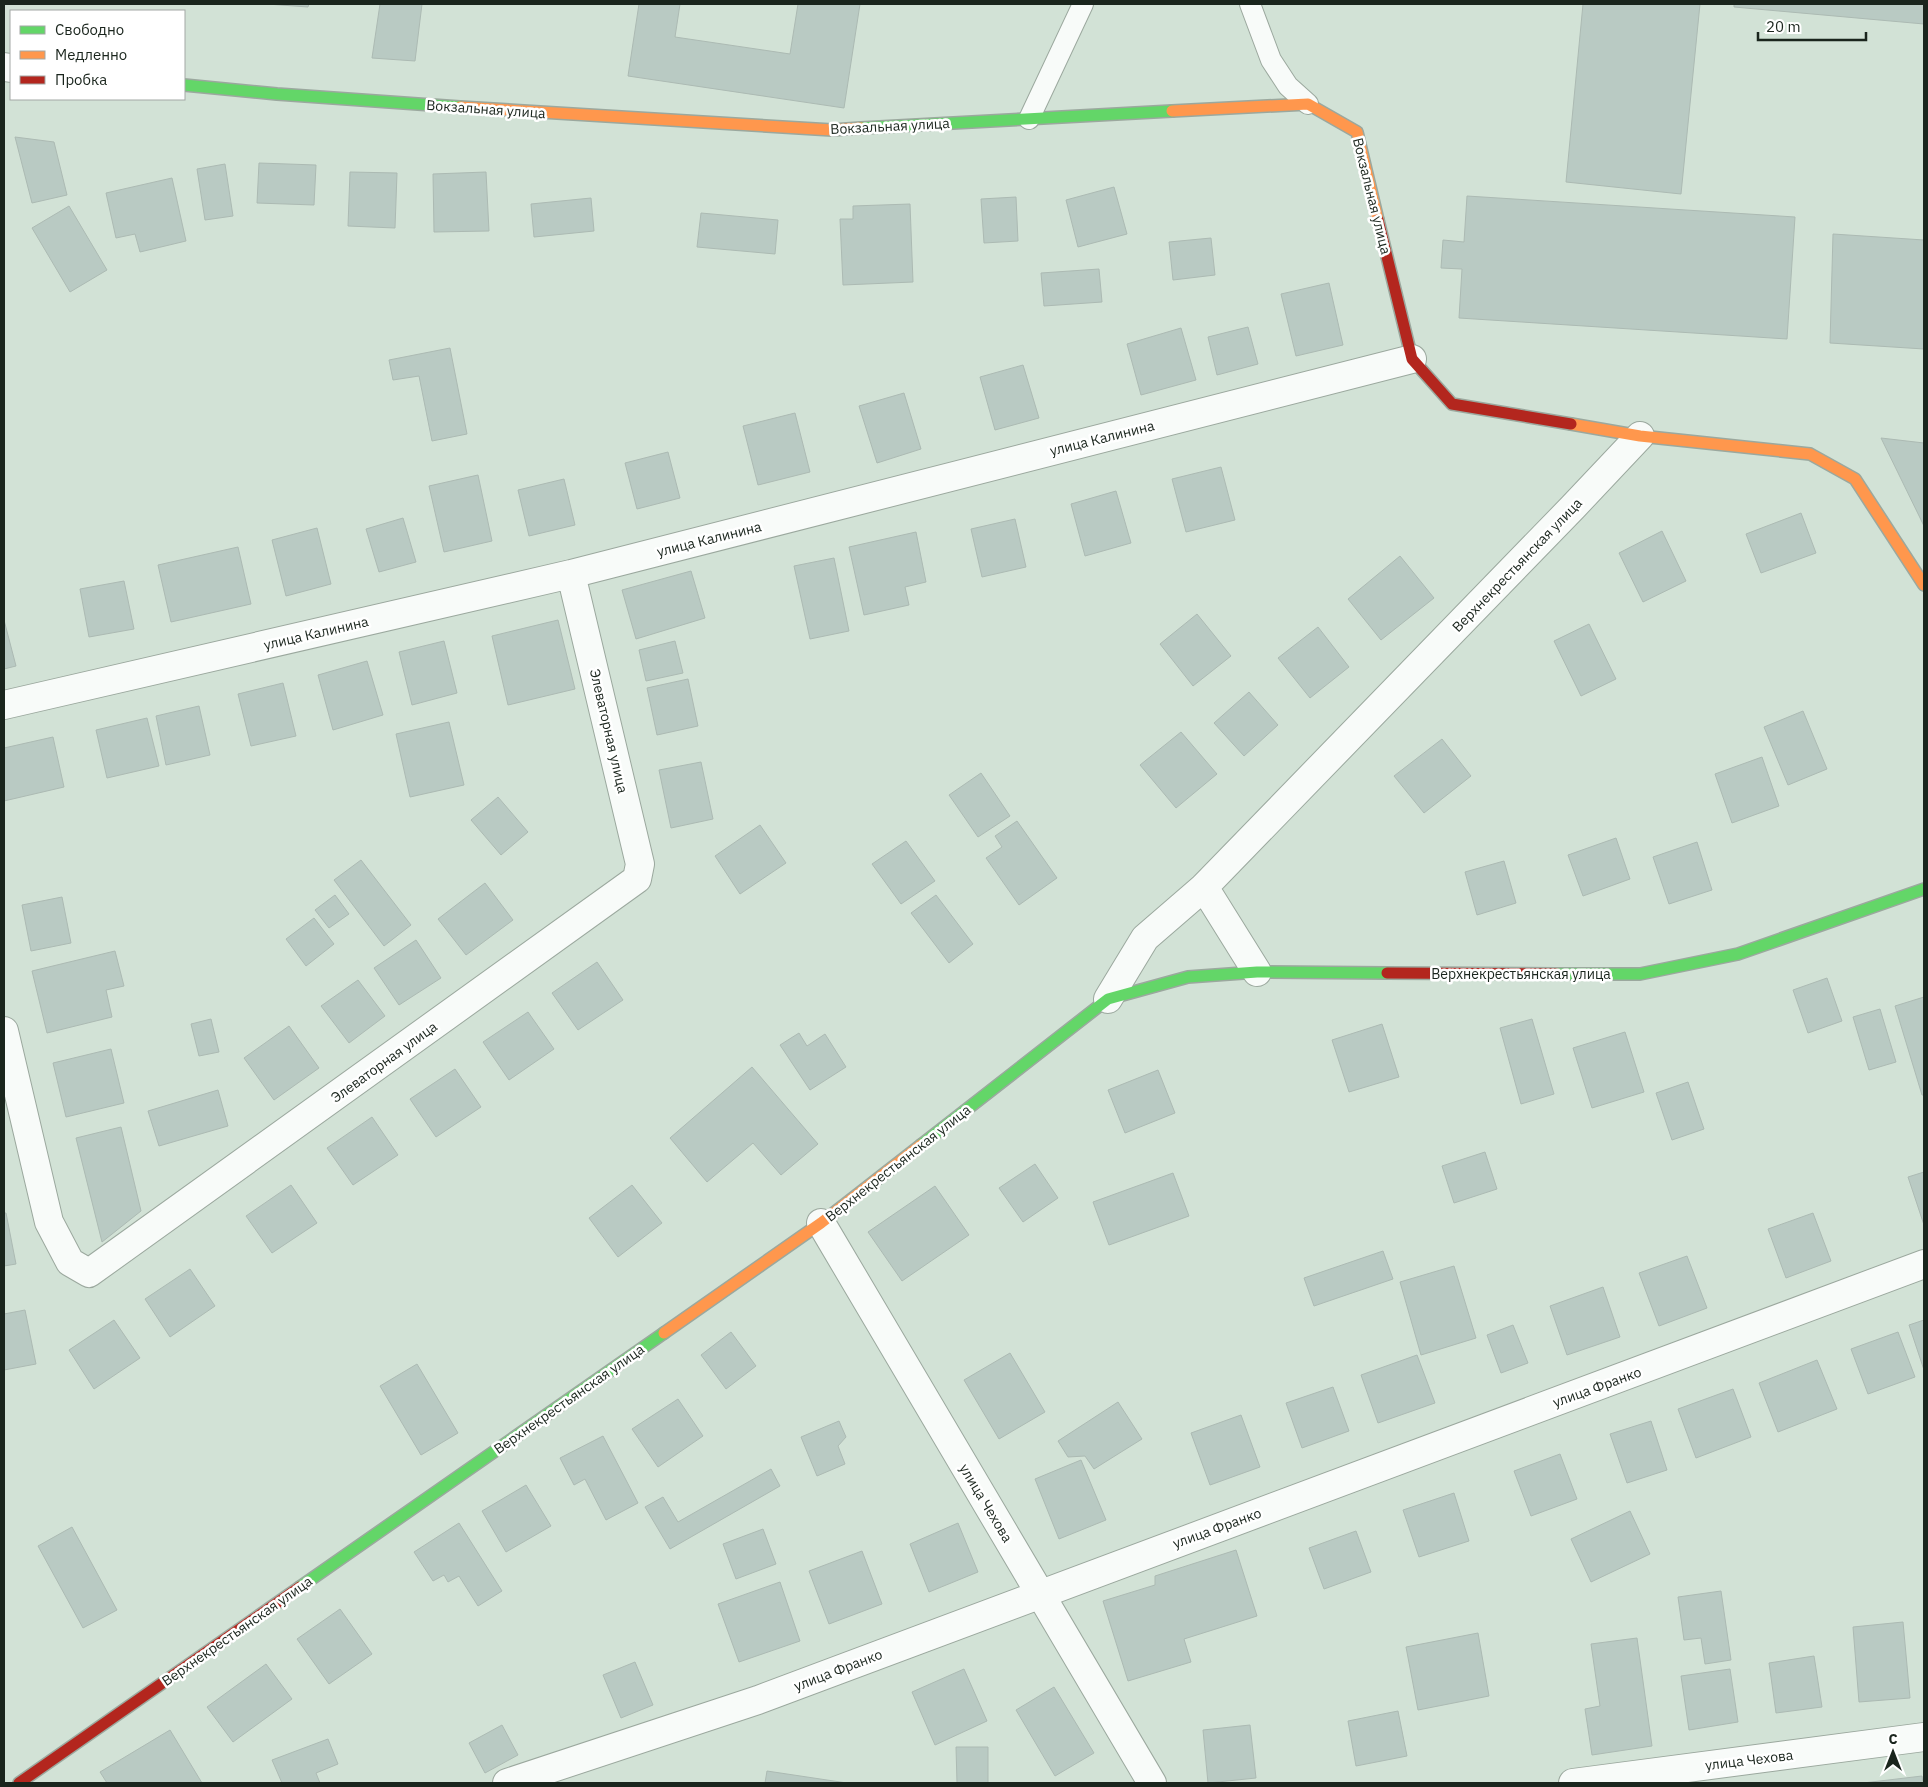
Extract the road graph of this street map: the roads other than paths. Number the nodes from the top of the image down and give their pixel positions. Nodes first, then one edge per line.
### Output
1 (1082, 4) edge
2 (1250, 4) edge
3 (185, 85) edge
4 (1308, 104) junction
5 (1029, 119) junction
6 (1412, 359) junction
7 (1640, 436) junction
8 (571, 574) junction
9 (1924, 585) edge
10 (4, 705) edge
11 (1204, 886) junction
12 (1924, 889) edge
13 (1257, 972) junction
14 (1108, 999) junction
15 (4, 1031) edge
16 (821, 1223) junction
17 (1924, 1264) edge
18 (1040, 1594) junction
19 (1924, 1737) edge
20 (19, 1783) edge
21 (507, 1783) edge
22 (1152, 1783) edge
23 (1573, 1783) edge

1 - 5 lane
2 - 4 lane
3 - 5 street, Вокзальная улица
4 - 5 street, Вокзальная улица
4 - 6 street, Вокзальная улица
6 - 7 street
6 - 8 street, улица Калинина
7 - 9 street
7 - 11 street, Верхнекрестьянская улица
8 - 10 street, улица Калинина
8 - 15 street, Элеваторная улица
11 - 13 street
11 - 14 street, Верхнекрестьянская улица
12 - 13 street, Верхнекрестьянская улица
13 - 14 street, Верхнекрестьянская улица
14 - 16 street, Верхнекрестьянская улица
16 - 18 street, улица Чехова
16 - 20 street, Верхнекрестьянская улица
17 - 18 street, улица Франко
18 - 21 street, улица Франко
18 - 22 street, улица Чехова
19 - 23 street, улица Чехова

